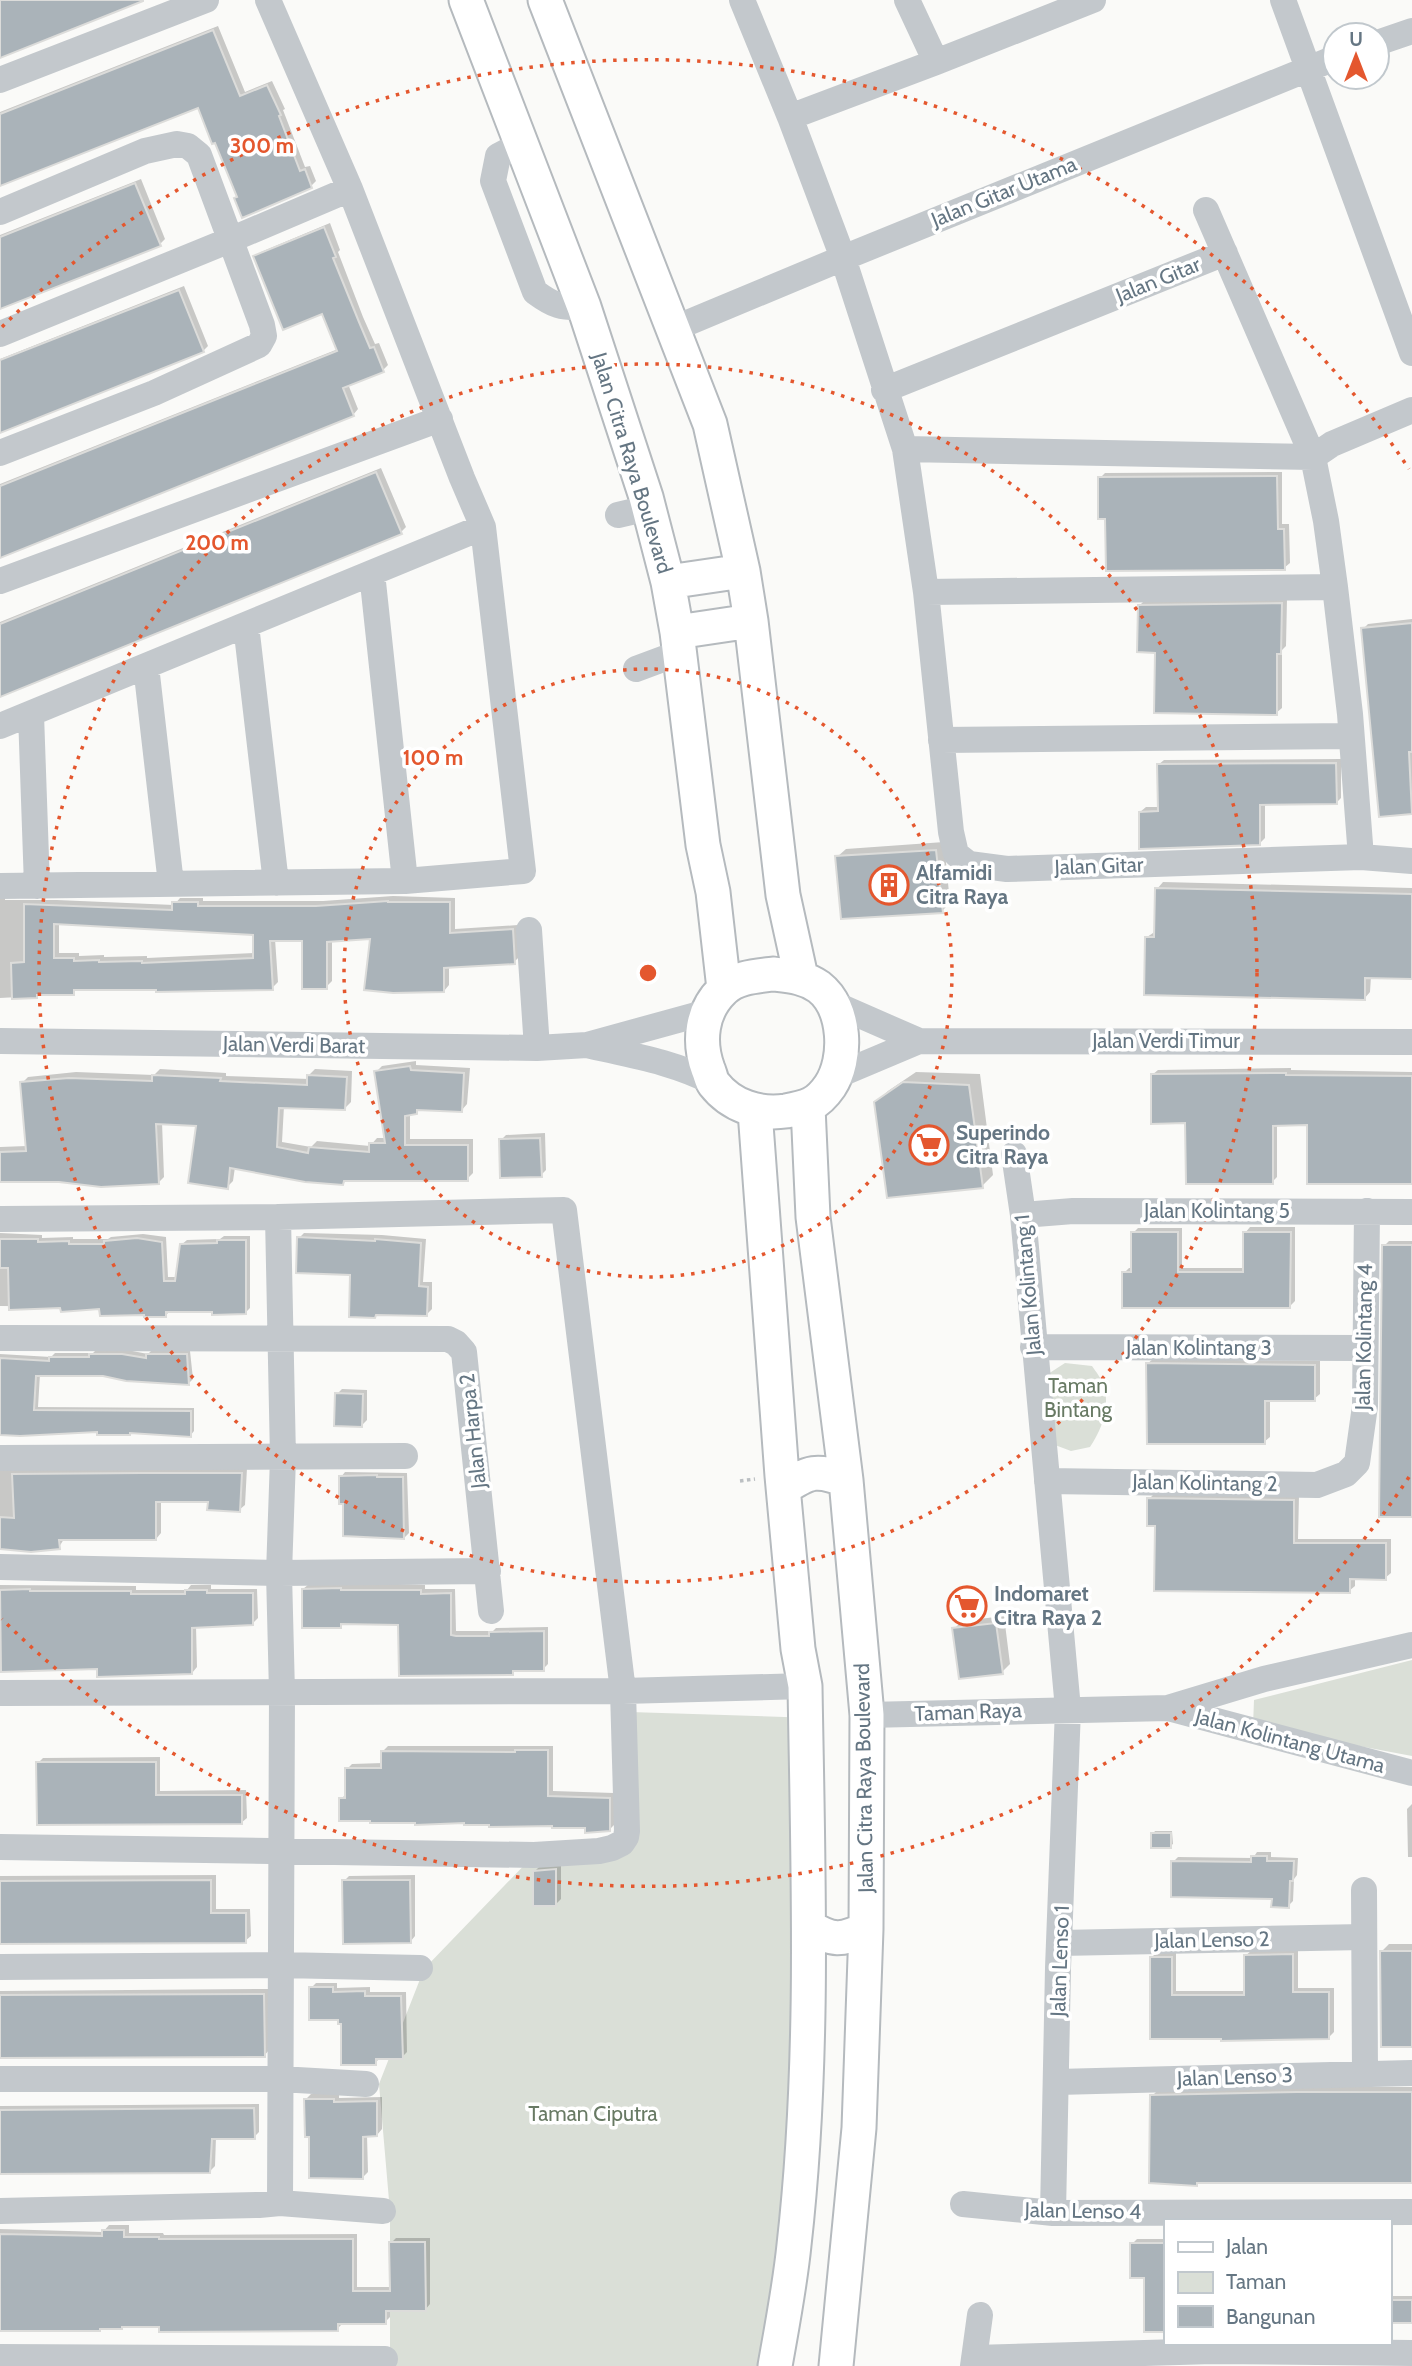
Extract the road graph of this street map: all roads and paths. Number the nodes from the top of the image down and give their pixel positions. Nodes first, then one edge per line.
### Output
1 (206, 0) edge
2 (268, 0) edge
3 (466, 0) edge
4 (545, 0) edge
5 (741, 0) edge
6 (907, 0) edge
7 (1093, 0) edge
8 (1283, 0) edge
9 (1412, 31) edge
10 (1391, 38) edge
11 (936, 62) junction
12 (1321, 63) edge
13 (1308, 68) junction
14 (0, 80) edge
15 (790, 117) junction
16 (350, 189) junction
17 (1206, 209) dead end
18 (0, 212) edge
19 (230, 240) junction
20 (1225, 253) junction
21 (843, 258) junction
22 (674, 329) junction
23 (0, 334) edge
24 (1412, 353) edge
25 (884, 390) junction
26 (1412, 410) edge
27 (440, 419) junction
28 (905, 449) junction
29 (0, 453) edge
30 (1313, 457) junction
31 (483, 527) junction
32 (743, 571) junction
33 (372, 573) junction
34 (0, 581) edge
35 (668, 582) junction
36 (1335, 587) junction
37 (926, 592) junction
38 (751, 621) junction
39 (246, 625) junction
40 (678, 643) junction
41 (146, 666) junction
42 (636, 669) dead end
43 (31, 714) junction
44 (0, 726) edge
45 (1351, 736) junction
46 (941, 740) junction
47 (1361, 857) junction
48 (1412, 861) edge
49 (405, 881) junction
50 (276, 883) junction
51 (171, 884) junction
52 (0, 886) edge
53 (37, 886) junction
54 (529, 930) dead end
55 (802, 977) junction
56 (715, 1000) junction
57 (832, 1003) junction
58 (0, 1041) edge
59 (919, 1041) junction
60 (1412, 1042) edge
61 (587, 1045) junction
62 (537, 1048) junction
63 (836, 1076) junction
64 (714, 1083) junction
65 (808, 1107) junction
66 (755, 1111) junction
67 (1014, 1154) dead end
68 (1367, 1211) junction
69 (1412, 1212) edge
70 (1023, 1215) junction
71 (278, 1217) junction
72 (0, 1219) edge
73 (0, 1338) edge
74 (282, 1339) junction
75 (1034, 1347) junction
76 (1364, 1348) junction
77 (405, 1456) dead end
78 (0, 1458) edge
79 (283, 1458) junction
80 (1357, 1463) joint
81 (846, 1480) junction
82 (1047, 1481) junction
83 (784, 1488) junction
84 (0, 1567) edge
85 (488, 1571) junction
86 (279, 1573) junction
87 (491, 1611) dead end
88 (1412, 1645) edge
89 (805, 1686) junction
90 (623, 1691) junction
91 (0, 1693) edge
92 (282, 1693) junction
93 (1168, 1708) junction
94 (1068, 1709) junction
95 (867, 1715) junction
96 (1412, 1773) edge
97 (0, 1847) edge
98 (281, 1850) junction
99 (1364, 1890) dead end
100 (808, 1927) junction
101 (866, 1930) junction
102 (1363, 1937) junction
103 (1060, 1943) junction
104 (281, 1965) junction
105 (0, 1968) edge
106 (420, 1968) dead end
107 (1412, 2073) edge
108 (1365, 2074) junction
109 (0, 2079) edge
110 (280, 2079) junction
111 (1057, 2082) junction
112 (366, 2084) dead end
113 (280, 2203) junction
114 (963, 2204) dead end
115 (0, 2211) edge
116 (383, 2211) dead end
117 (1412, 2212) edge
118 (1053, 2213) junction
119 (980, 2315) dead end
120 (1213, 2353) edge
121 (1412, 2353) edge
122 (0, 2357) edge
123 (385, 2358) dead end
124 (173, 2361) edge
125 (974, 2362) edge
126 (775, 2366) edge
127 (836, 2366) edge

1 - 14 street
2 - 16 street
3 - 35 main road, Jalan Citra Raya Boulevard
4 - 22 main road
5 - 15 street, Jalan Gitar
6 - 11 street
7 - 11 street
8 - 13 street
9 - 10 street
11 - 15 street
12 - 13 street, Jalan Gitar Utama
13 - 21 street, Jalan Gitar Utama
13 - 24 street
15 - 21 street, Jalan Gitar
16 - 19 street
16 - 27 street
17 - 20 street
18 - 19 street
19 - 23 street
19 - 29 street
20 - 25 street, Jalan Gitar
20 - 30 street, Jalan Gitar
21 - 22 street, Jalan Gitar Utama
21 - 25 street, Jalan Gitar
22 - 32 main road
25 - 28 street, Jalan Gitar
26 - 30 street
27 - 31 street
27 - 34 street
28 - 30 street
28 - 37 street, Jalan Gitar
30 - 36 street, Jalan Gitar
31 - 33 street
31 - 49 street
32 - 35 main road
32 - 38 main road
33 - 39 street
33 - 49 street
35 - 40 main road, Jalan Citra Raya Boulevard
36 - 37 street
36 - 45 street, Jalan Gitar
37 - 46 street, Jalan Gitar
38 - 40 main road
38 - 55 main road
39 - 41 street
39 - 50 street
40 - 42 street
40 - 56 main road, Jalan Citra Raya Boulevard
41 - 43 street
41 - 51 street
43 - 44 street
43 - 53 street
45 - 46 street
45 - 47 street, Jalan Gitar
46 - 47 street, Jalan Gitar
47 - 48 street, Jalan Gitar
49 - 50 street
50 - 51 street
51 - 53 street
52 - 53 street
54 - 62 street
55 - 56 main road
55 - 57 main road
56 - 61 street, Jalan Verdi Barat
56 - 64 main road
57 - 59 street, Jalan Verdi Timur
57 - 63 main road
58 - 62 street, Jalan Verdi Barat
59 - 60 street, Jalan Verdi Timur
59 - 63 street, Jalan Verdi Timur
61 - 62 street, Jalan Verdi Barat
61 - 64 street, Jalan Verdi Barat
63 - 65 main road
64 - 66 main road
65 - 66 main road
65 - 81 main road, Jalan Citra Raya Boulevard
66 - 83 main road
67 - 70 street, Jalan Kolintang 1
68 - 69 street, Jalan Kolintang 5
68 - 70 street, Jalan Kolintang 5
68 - 76 street, Jalan Kolintang 4
70 - 75 street, Jalan Kolintang 1
71 - 72 street
71 - 74 street
71 - 90 street
73 - 74 street, Jalan Harpa 2
74 - 79 street
74 - 85 street, Jalan Harpa 2
75 - 76 street, Jalan Kolintang 3
75 - 82 street, Jalan Kolintang 1
76 - 80 street, Jalan Kolintang 4
77 - 79 street
78 - 79 street
79 - 86 street
80 - 82 street, Jalan Kolintang 2
81 - 83 main road
81 - 95 main road, Jalan Citra Raya Boulevard
82 - 94 street, Jalan Kolintang 1
83 - 89 main road
84 - 86 street
85 - 86 street
85 - 87 street, Jalan Harpa 2
86 - 92 street
88 - 93 street, Jalan Kolintang Utama
89 - 90 street
89 - 100 main road
90 - 92 street
90 - 98 street
91 - 92 street
92 - 98 street
93 - 94 street, Jalan Kolintang Utama
93 - 96 street, Jalan Kolintang Utama
94 - 95 street, Taman Raya
94 - 103 street, Jalan Lenso 1
95 - 101 main road, Jalan Citra Raya Boulevard
97 - 98 street
98 - 104 street
99 - 102 street
100 - 101 main road
100 - 126 main road
101 - 127 main road, Jalan Citra Raya Boulevard
102 - 103 street, Jalan Lenso 2
102 - 108 street
103 - 111 street, Jalan Lenso 1
104 - 105 street
104 - 106 street
104 - 110 street
107 - 108 street, Jalan Lenso 3
108 - 111 street, Jalan Lenso 3
109 - 110 street
110 - 112 street
110 - 113 street
111 - 118 street, Jalan Lenso 1
113 - 115 street
113 - 116 street
114 - 118 street, Jalan Lenso 4
117 - 118 street, Jalan Lenso 4
119 - 125 street
120 - 121 street
120 - 125 street
122 - 124 street
123 - 124 street

